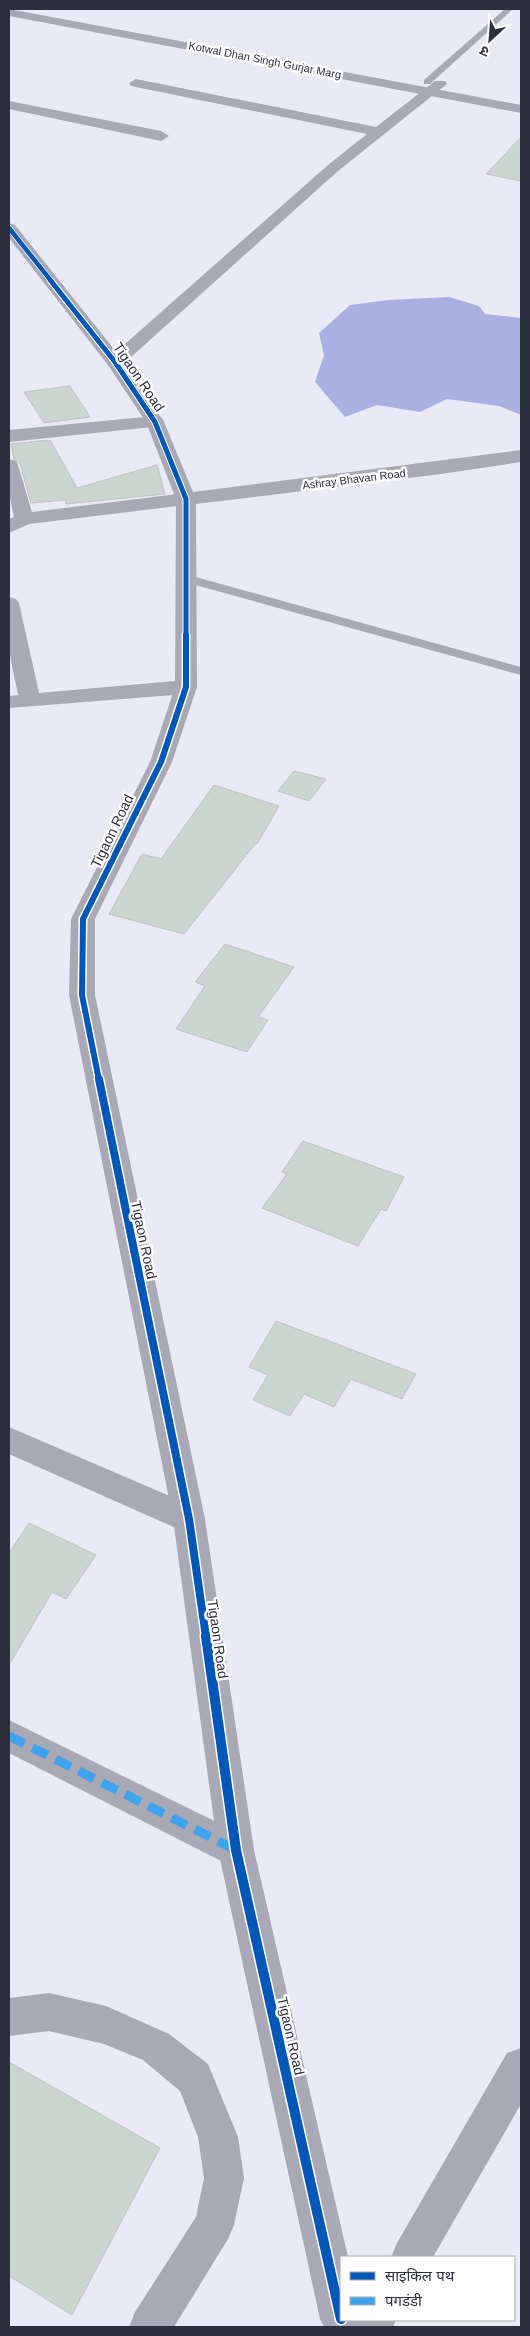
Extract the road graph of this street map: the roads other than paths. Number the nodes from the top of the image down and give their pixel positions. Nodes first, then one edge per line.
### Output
1 (42, 9) edge
2 (509, 9) edge
3 (9, 12) edge
4 (136, 83) dead end
5 (433, 86) junction
6 (521, 100) edge
7 (9, 105) edge
8 (521, 109) edge
9 (379, 132) junction
10 (161, 136) dead end
11 (9, 228) edge
12 (115, 362) junction
13 (155, 422) junction
14 (9, 436) edge
15 (521, 456) edge
16 (9, 465) edge
17 (186, 498) junction
18 (16, 523) edge
19 (185, 578) junction
20 (9, 603) edge
21 (521, 671) edge
22 (186, 687) junction
23 (19, 702) edge
24 (9, 1440) edge
25 (188, 1519) junction
26 (9, 1736) edge
27 (236, 1850) junction
28 (9, 2017) edge
29 (521, 2067) edge
30 (412, 2256) edge
31 (340, 2316) edge
32 (150, 2327) edge

1 - 5 street, Kotwal Dhan Singh Gurjar Marg
2 - 5 lane
3 - 5 street, Kotwal Dhan Singh Gurjar Marg
4 - 9 street
5 - 6 street, Kotwal Dhan Singh Gurjar Marg
5 - 8 street, Kotwal Dhan Singh Gurjar Marg
5 - 9 street
7 - 10 street
9 - 12 street
11 - 12 street, Tigaon Road
12 - 13 street, Tigaon Road
13 - 14 street
13 - 17 street, Tigaon Road
15 - 17 street, Ashray Bhavan Road
16 - 18 street
17 - 18 street, Ashray Bhavan Road
17 - 19 street, Tigaon Road
19 - 21 lane
19 - 22 street, Tigaon Road
20 - 23 street
22 - 23 street
22 - 25 street, Tigaon Road
24 - 25 street
25 - 27 street, Tigaon Road
26 - 27 street
27 - 31 street, Tigaon Road
28 - 32 street
29 - 30 street

